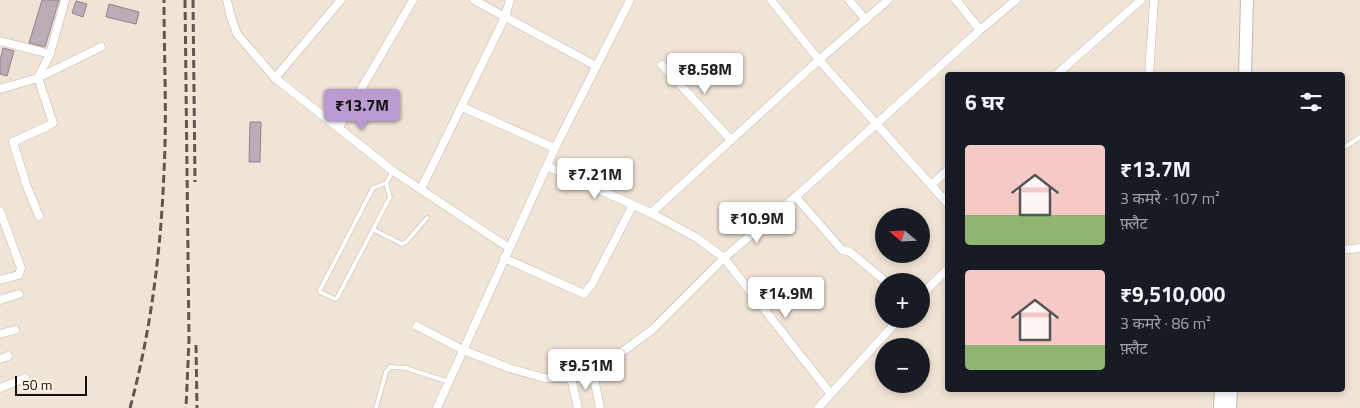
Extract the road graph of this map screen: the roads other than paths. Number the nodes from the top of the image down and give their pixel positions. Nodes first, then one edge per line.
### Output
1 (66, 0) edge
2 (227, 0) edge
3 (341, 0) edge
4 (413, 0) edge
5 (474, 0) edge
6 (510, 0) edge
7 (638, 0) edge
8 (771, 0) edge
9 (849, 0) edge
10 (956, 0) edge
11 (1016, 0) edge
12 (1142, 0) edge
13 (1154, 0) edge
14 (1247, 0) edge
15 (886, 1) edge
16 (628, 3) edge
17 (505, 17) junction
18 (866, 20) junction
19 (980, 30) junction
20 (0, 41) edge
21 (101, 47) dead end
22 (50, 54) junction
23 (819, 60) junction
24 (662, 64) dead end
25 (596, 66) junction
26 (1059, 72) edge
27 (1149, 72) edge
28 (1245, 72) edge
29 (38, 78) junction
30 (275, 78) junction
31 (0, 89) edge
32 (462, 107) junction
33 (876, 123) junction
34 (339, 127) junction
35 (1360, 137) edge
36 (731, 140) junction
37 (1345, 147) edge
38 (555, 148) junction
39 (547, 166) junction
40 (393, 171) junction
41 (945, 173) edge
42 (386, 183) junction
43 (931, 185) junction
44 (421, 188) junction
45 (796, 197) junction
46 (945, 201) edge
47 (633, 205) junction
48 (0, 211) edge
49 (651, 213) junction
50 (39, 216) dead end
51 (427, 218) dead end
52 (374, 230) junction
53 (509, 248) junction
54 (1360, 248) edge
55 (1345, 250) edge
56 (504, 258) junction
57 (724, 258) junction
58 (875, 273) edge
59 (945, 273) edge
60 (0, 280) edge
61 (930, 287) edge
62 (19, 294) dead end
63 (0, 300) edge
64 (417, 326) dead end
65 (891, 328) edge
66 (14, 330) dead end
67 (0, 334) edge
68 (463, 350) junction
69 (8, 356) dead end
70 (0, 359) edge
71 (593, 373) junction
72 (25, 378) dead end
73 (571, 378) junction
74 (449, 382) junction
75 (0, 388) edge
76 (1221, 392) edge
77 (1231, 392) edge
78 (830, 393) junction
79 (376, 408) edge
80 (437, 408) edge
81 (578, 408) edge
82 (600, 408) edge
83 (818, 408) edge
84 (1220, 408) edge
85 (1230, 408) edge

1 - 22 street
2 - 30 street
3 - 30 street
4 - 34 street
5 - 17 street
6 - 17 street
7 - 16 street
8 - 23 street
9 - 18 street
10 - 19 street
11 - 19 street
12 - 26 street
13 - 27 street
14 - 28 main road
15 - 18 street
16 - 25 street
17 - 25 street
17 - 32 street
18 - 23 street
19 - 33 street
20 - 22 street
21 - 29 street
22 - 29 street
23 - 33 street
23 - 36 street
24 - 36 street
25 - 38 street
29 - 31 street
29 - 50 street
30 - 34 street
32 - 38 street
32 - 44 street
33 - 43 street
33 - 45 street
34 - 40 street
35 - 37 lane
36 - 49 street
38 - 39 street
39 - 47 street
39 - 53 street
40 - 42 lane
40 - 44 street
41 - 43 street
42 - 52 lane
42 - 52 lane
43 - 46 street
44 - 53 street
45 - 57 street
45 - 58 street
47 - 49 street
47 - 56 street
48 - 60 street
49 - 57 street
51 - 52 lane
53 - 56 street
54 - 55 street
56 - 68 street
57 - 71 street
57 - 78 street
59 - 61 street
62 - 63 street
64 - 68 street
65 - 78 street
66 - 67 street
68 - 73 street
68 - 74 street
69 - 70 street
71 - 73 street
71 - 82 street
72 - 75 street
73 - 81 street
74 - 79 lane
74 - 80 street
76 - 84 main road
77 - 85 main road
78 - 83 street

